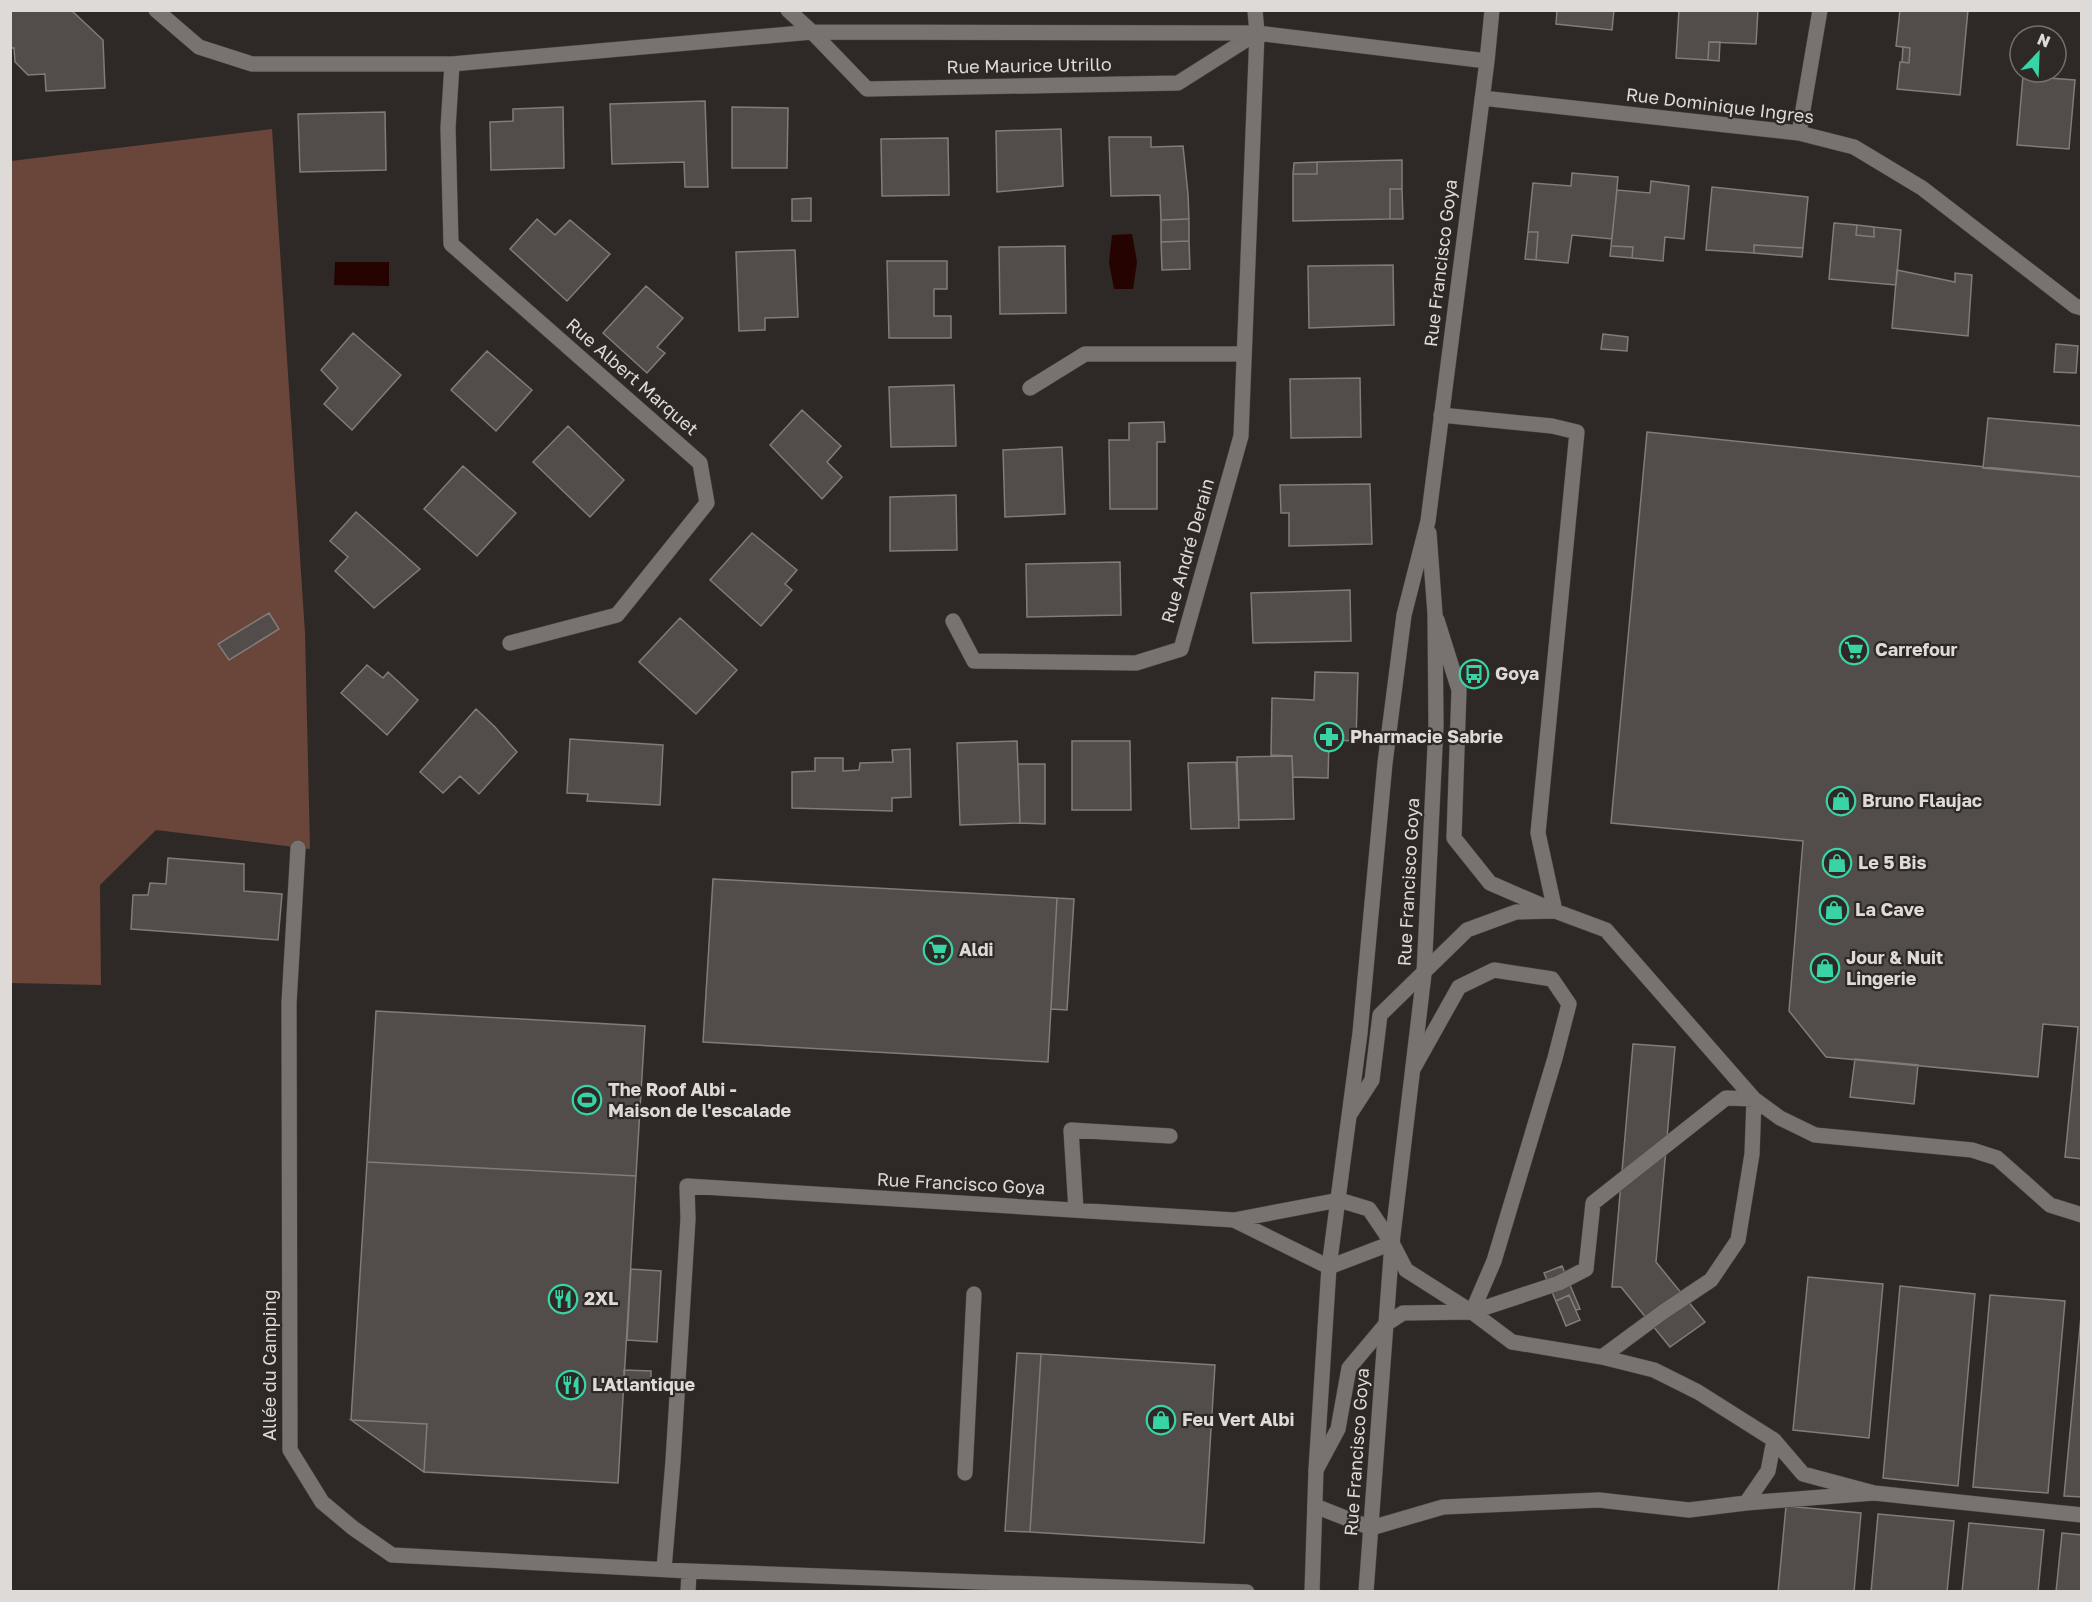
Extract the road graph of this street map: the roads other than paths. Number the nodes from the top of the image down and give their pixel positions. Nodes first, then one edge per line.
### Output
1 (156, 10) edge
2 (788, 10) edge
3 (1255, 10) edge
4 (1492, 10) edge
5 (1820, 10) edge
6 (812, 32) junction
7 (1257, 33) junction
8 (1487, 61) junction
9 (452, 64) junction
10 (1482, 98) junction
11 (1799, 133) junction
12 (2082, 308) edge
13 (1243, 354) junction
14 (1030, 388) dead end
15 (1441, 415) junction
16 (1428, 521) junction
17 (1435, 614) junction
18 (953, 621) dead end
19 (510, 643) dead end
20 (298, 848) dead end
21 (1555, 911) junction
22 (1424, 974) junction
23 (1412, 1072) junction
24 (1754, 1099) junction
25 (1350, 1114) junction
26 (1170, 1136) dead end
27 (1339, 1200) junction
28 (1076, 1210) junction
29 (2082, 1215) edge
30 (1234, 1220) junction
31 (1392, 1243) junction
32 (1329, 1267) junction
33 (974, 1294) dead end
34 (1472, 1312) junction
35 (1386, 1324) junction
36 (1602, 1357) junction
37 (1774, 1440) junction
38 (1316, 1470) junction
39 (965, 1473) dead end
40 (1874, 1494) junction
41 (1746, 1503) junction
42 (1315, 1506) junction
43 (2082, 1515) edge
44 (1371, 1528) junction
45 (676, 1570) junction
46 (688, 1592) edge
47 (1247, 1592) edge
48 (1312, 1592) edge
49 (1366, 1592) edge

1 - 9 street, Rue Maurice Utrillo
2 - 6 street, Rue Maurice Utrillo
3 - 7 street
4 - 8 street, Rue Francisco Goya
5 - 11 street
6 - 7 street, Rue Maurice Utrillo
6 - 7 street, Rue Maurice Utrillo
6 - 9 street, Rue Maurice Utrillo
7 - 8 street, Rue Maurice Utrillo
7 - 13 street, Rue André Derain
8 - 10 street, Rue Francisco Goya
9 - 19 street, Rue Albert Marquet
10 - 11 street, Rue Dominique Ingres
10 - 15 street, Rue Francisco Goya
11 - 12 street, Rue Dominique Ingres
13 - 14 street
13 - 18 street, Rue André Derain
15 - 16 street, Rue Francisco Goya
15 - 21 street
16 - 17 street, Rue Francisco Goya
16 - 25 street, Rue Francisco Goya
17 - 21 street
17 - 22 street, Rue Francisco Goya
20 - 45 street, Allée du Camping
21 - 22 street
21 - 24 street
22 - 23 street, Rue Francisco Goya
22 - 25 street
23 - 31 street, Rue Francisco Goya
23 - 34 street
24 - 29 street
24 - 34 street
24 - 36 street
25 - 27 street, Rue Francisco Goya
26 - 28 street
27 - 30 street, Rue Francisco Goya
27 - 31 street, Rue Francisco Goya
27 - 32 street, Rue Francisco Goya
28 - 30 street, Rue Francisco Goya
28 - 45 street, Rue Francisco Goya
30 - 32 street, Rue Francisco Goya
31 - 32 street
31 - 34 street
31 - 35 street, Rue Francisco Goya
32 - 38 street, Rue Francisco Goya
33 - 39 street
34 - 35 street
34 - 36 street
35 - 38 street
35 - 44 street, Rue Francisco Goya
36 - 37 street
37 - 40 street
37 - 41 street
38 - 42 street, Rue Francisco Goya
40 - 41 street
40 - 43 street
41 - 44 street
42 - 44 street
42 - 48 street, Rue Francisco Goya
44 - 49 street, Rue Francisco Goya
45 - 46 street
45 - 47 street, Allée du Camping

